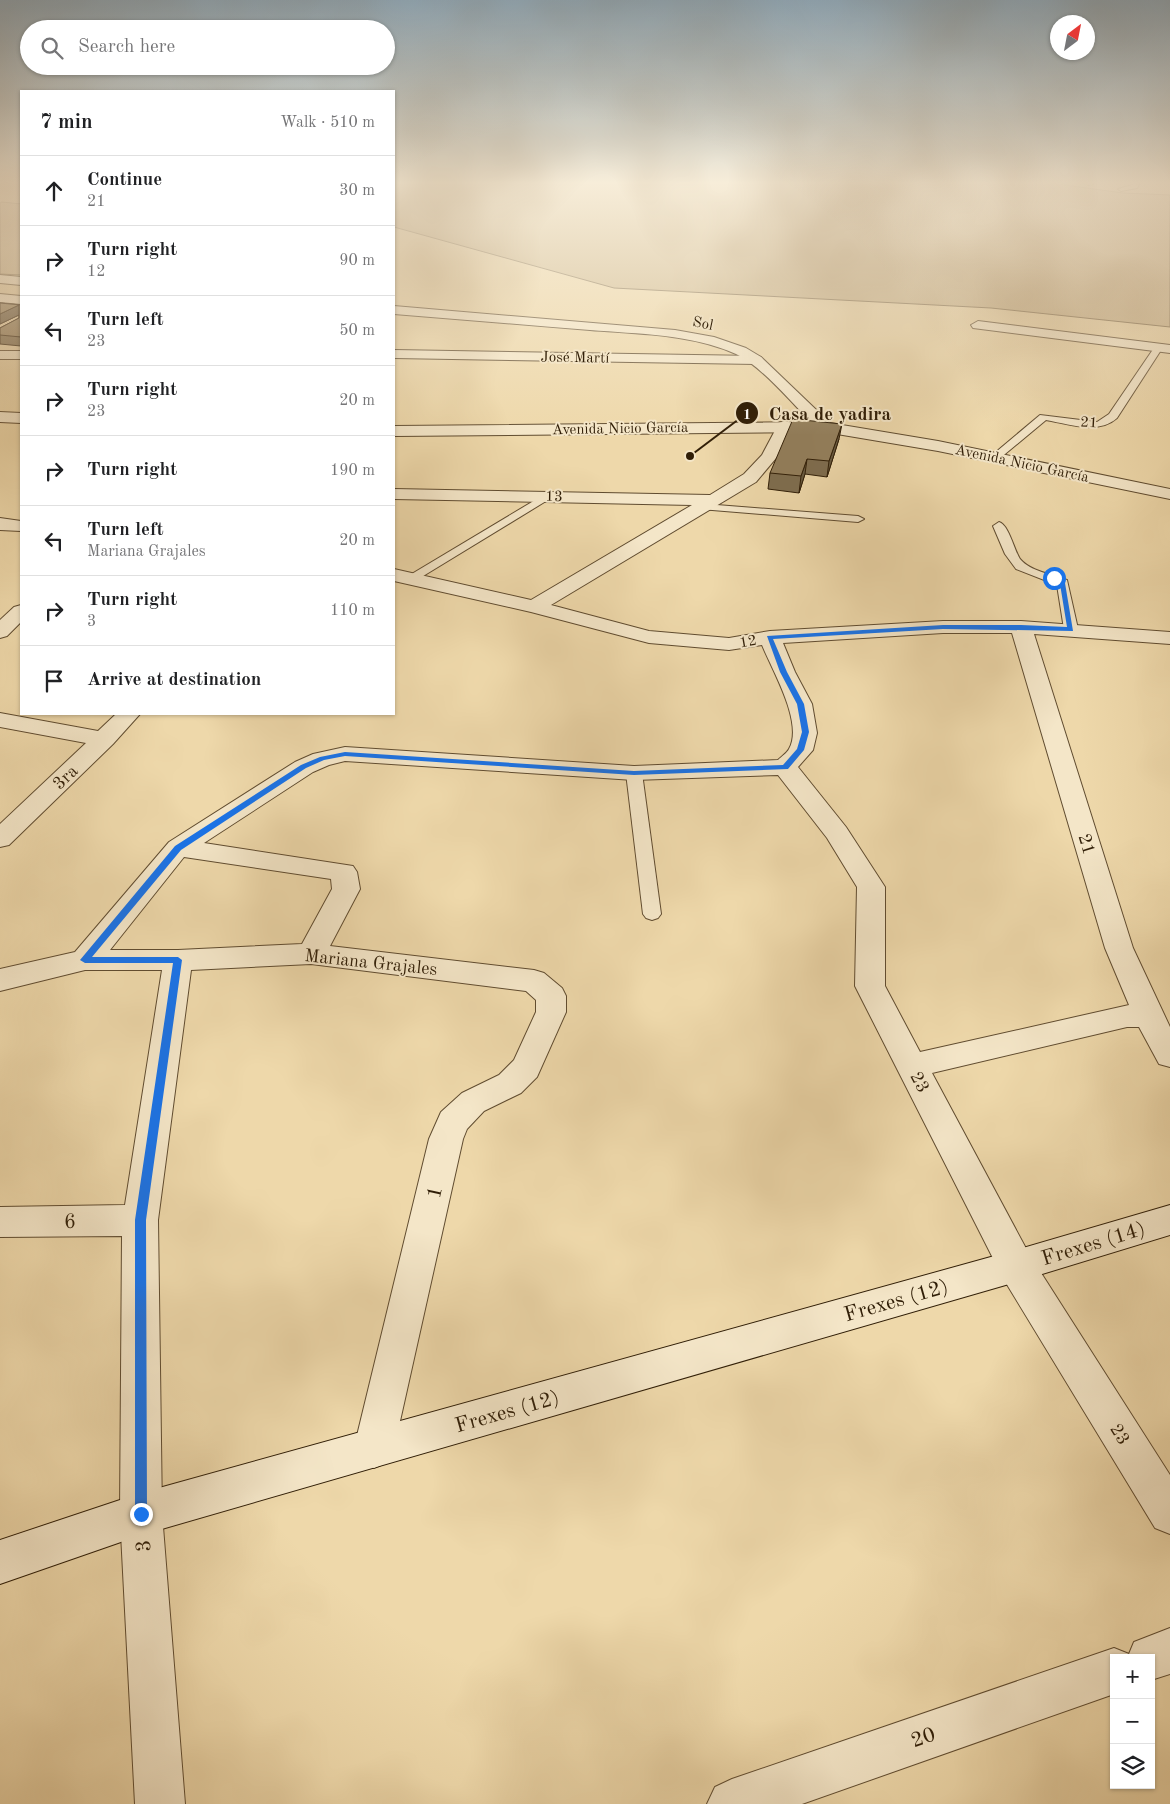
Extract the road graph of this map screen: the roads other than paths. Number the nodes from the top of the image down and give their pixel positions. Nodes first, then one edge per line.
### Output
1 (0, 279) edge
2 (20, 281) edge
3 (0, 298) edge
4 (20, 300) edge
5 (395, 310) edge
6 (978, 325) dead end
7 (1164, 348) edge
8 (395, 354) edge
9 (0, 355) edge
10 (20, 355) edge
11 (756, 360) junction
12 (0, 418) edge
13 (20, 418) edge
14 (785, 426) junction
15 (825, 427) junction
16 (395, 431) edge
17 (995, 457) junction
18 (395, 494) edge
19 (1170, 494) edge
20 (547, 496) junction
21 (709, 504) junction
22 (858, 519) dead end
23 (0, 524) edge
24 (20, 526) edge
25 (999, 526) dead end
26 (402, 577) edge
27 (534, 608) junction
28 (20, 612) edge
29 (1021, 627) junction
30 (1071, 629) junction
31 (0, 632) edge
32 (770, 637) junction
33 (1170, 638) edge
34 (128, 715) edge
35 (0, 720) edge
36 (105, 739) junction
37 (785, 767) junction
38 (634, 773) junction
39 (0, 839) edge
40 (178, 848) junction
41 (652, 914) dead end
42 (311, 954) junction
43 (85, 960) junction
44 (178, 960) junction
45 (0, 980) edge
46 (534, 981) joint
47 (1148, 1015) junction
48 (1170, 1055) edge
49 (911, 1066) junction
50 (140, 1220) junction
51 (1170, 1220) edge
52 (0, 1222) edge
53 (1016, 1266) junction
54 (374, 1448) junction
55 (1170, 1513) edge
56 (141, 1514) junction
57 (0, 1562) edge
58 (1170, 1651) edge
59 (1155, 1656) edge
60 (1110, 1672) edge
61 (160, 1804) edge
62 (732, 1804) edge

1 - 2 street
3 - 4 street
5 - 11 street, Sol
6 - 7 street
7 - 17 lane, 21
8 - 11 street, José Martí
9 - 10 street
11 - 15 street, Sol
12 - 13 street
14 - 15 street, Avenida Nicio García
14 - 16 street, Avenida Nicio García
14 - 21 street
15 - 17 street, Avenida Nicio García
17 - 19 street, Avenida Nicio García
18 - 20 street, 13
20 - 21 street, 13
20 - 26 lane
21 - 22 lane
21 - 27 street
23 - 24 street
25 - 30 lane
26 - 27 street, 12
27 - 32 street, 12
28 - 31 street
29 - 30 street, 12
29 - 32 street, 12
29 - 47 street, 21
30 - 33 street, 12
32 - 37 street
34 - 36 street, 3ra
35 - 36 street
36 - 39 street, 3ra
37 - 38 street
37 - 49 street, 23
38 - 40 street
38 - 41 lane
40 - 42 street
40 - 43 street
42 - 44 street, Mariana Grajales
42 - 46 street, Mariana Grajales
43 - 44 street, Mariana Grajales
43 - 45 street, Mariana Grajales
44 - 50 street, 3
46 - 54 street, 1
47 - 48 street, 21
47 - 49 street
49 - 53 street, 23
50 - 52 street, 6
50 - 56 street, 3
51 - 53 street, Frexes (14)
53 - 54 street, Frexes (12)
53 - 55 street, 23
54 - 56 street, Frexes (12)
56 - 57 street, Frexes (12)
56 - 61 street, 3
58 - 59 street
60 - 62 street, 20

